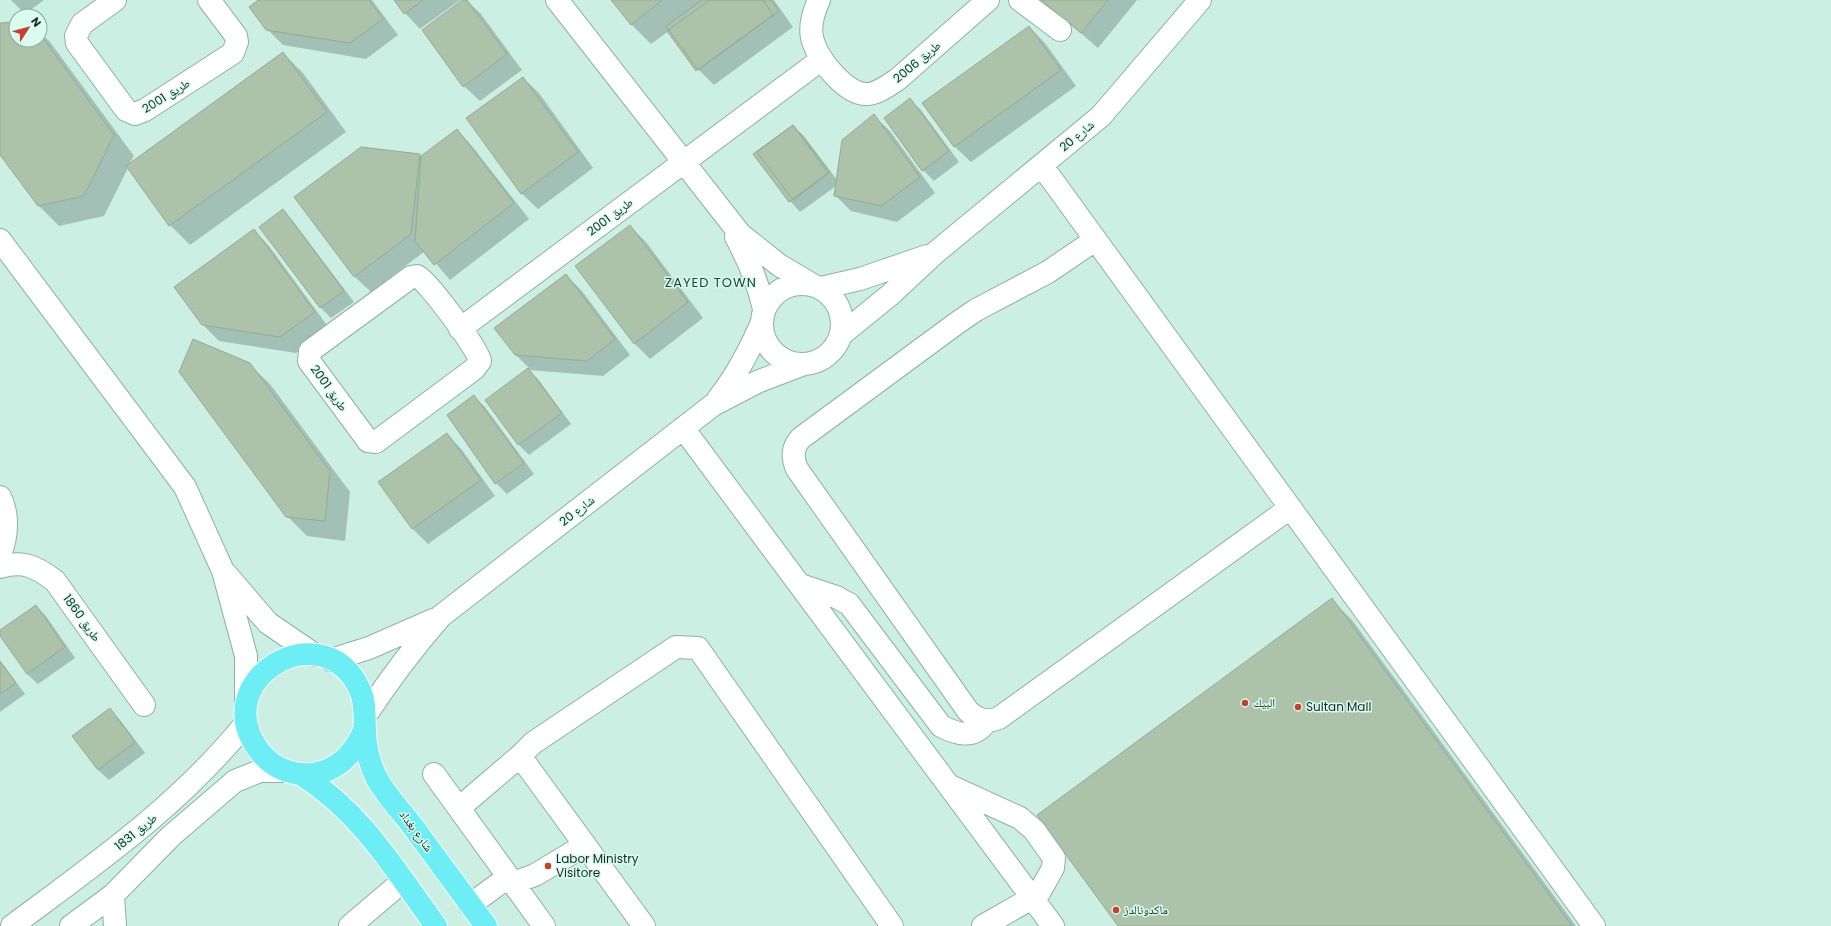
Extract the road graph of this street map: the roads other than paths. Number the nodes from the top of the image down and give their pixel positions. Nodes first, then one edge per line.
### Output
1 (115, 0) edge
2 (209, 0) edge
3 (557, 0) edge
4 (820, 0) edge
5 (988, 0) edge
6 (1020, 0) edge
7 (1200, 0) edge
8 (1060, 30) dead end
9 (822, 59) junction
10 (684, 162) junction
11 (1042, 166) junction
12 (724, 215) junction
13 (0, 240) edge
14 (1095, 240) junction
15 (935, 253) junction
16 (816, 286) junction
17 (763, 316) junction
18 (460, 329) junction
19 (842, 334) junction
20 (804, 364) junction
21 (713, 405) junction
22 (683, 428) junction
23 (0, 497) edge
24 (1290, 508) junction
25 (0, 554) edge
26 (0, 567) edge
27 (223, 571) junction
28 (800, 585) junction
29 (441, 616) junction
30 (323, 657) junction
31 (144, 705) dead end
32 (246, 713) junction
33 (987, 721) junction
34 (366, 722) junction
35 (520, 756) junction
36 (293, 773) junction
37 (434, 774) dead end
38 (949, 785) junction
39 (459, 808) junction
40 (585, 845) junction
41 (511, 880) junction
42 (403, 881) junction
43 (113, 895) junction
44 (1033, 900) junction
45 (470, 905) junction
46 (12, 926) edge
47 (72, 926) edge
48 (115, 926) edge
49 (350, 926) edge
50 (436, 926) edge
51 (486, 926) edge
52 (544, 926) edge
53 (644, 926) edge
54 (892, 926) edge
55 (983, 926) edge
56 (1053, 926) edge
57 (1594, 926) edge

1 - 2 street, طريق 2001
3 - 10 street
4 - 9 street, طريق 2006
5 - 9 street, طريق 2006
6 - 8 street
7 - 11 street, شارع 20
9 - 10 street
10 - 12 street
10 - 18 street, طريق 2001
11 - 14 street
11 - 15 street, شارع 20
12 - 16 street
12 - 17 street
13 - 27 street
14 - 24 street
14 - 33 street
15 - 16 street, شارع 20
15 - 19 street, شارع 20
16 - 17 street
16 - 19 street
17 - 20 street
17 - 21 street, شارع 20
18 - 18 street, طريق 2001
19 - 20 street
20 - 21 street, شارع 20
21 - 22 street, شارع 20
22 - 28 street
22 - 29 street, شارع 20
23 - 25 street
24 - 33 street
24 - 57 street
26 - 31 street, طريق 1860
27 - 30 street
27 - 32 street
28 - 33 street
28 - 38 street
29 - 30 street
29 - 34 street
30 - 32 main road
30 - 34 main road
32 - 36 main road
32 - 46 street, طريق 1831
34 - 36 main road
34 - 45 main road, شارع بغداد
35 - 39 street
35 - 40 street
35 - 54 street
36 - 42 main road
36 - 43 street, طريق 1831
37 - 39 street
38 - 44 street
38 - 44 street
39 - 41 street
40 - 41 street
40 - 53 street
41 - 45 street
41 - 52 street
42 - 49 street
42 - 50 main road
43 - 47 street, طريق 1831
43 - 48 street
44 - 55 street
44 - 56 street
45 - 51 main road, شارع بغداد

